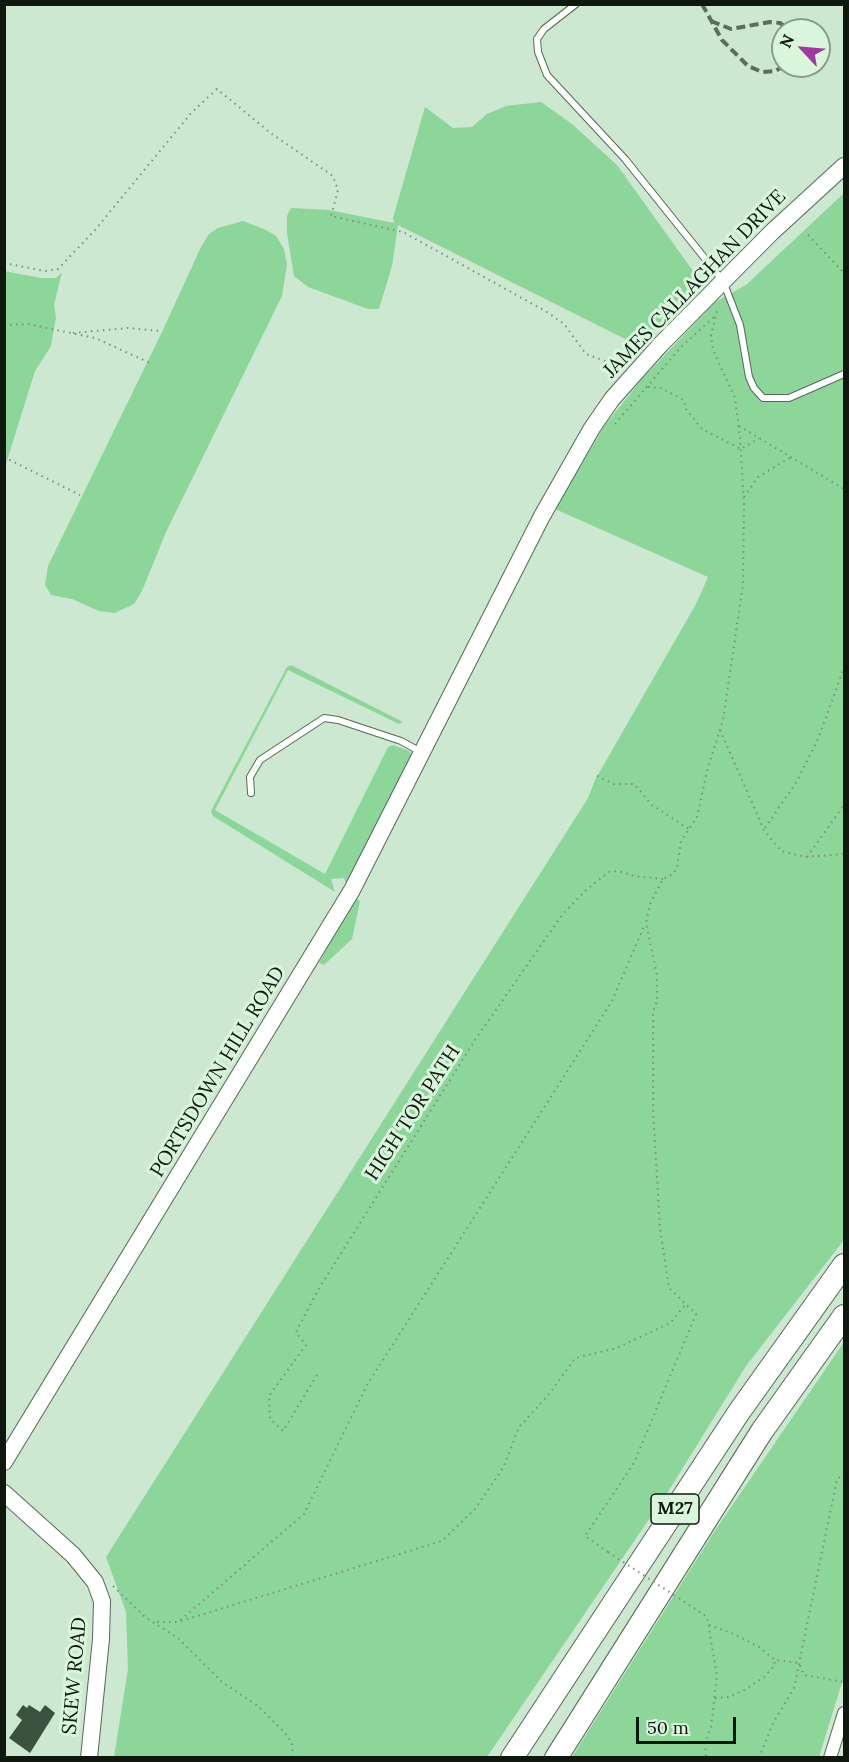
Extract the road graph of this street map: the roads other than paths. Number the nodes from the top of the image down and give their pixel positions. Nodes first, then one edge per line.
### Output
1 (576, 4) edge
2 (844, 166) edge
3 (723, 281) junction
4 (844, 374) edge
5 (451, 695) joint
6 (422, 752) junction
7 (251, 793) dead end
8 (844, 1265) edge
9 (844, 1316) edge
10 (4, 1462) edge
11 (4, 1493) edge
12 (844, 1713) edge
13 (89, 1758) edge
14 (512, 1758) edge
15 (556, 1758) edge
16 (830, 1758) edge

1 - 3 lane
2 - 3 street, JAMES CALLAGHAN DRIVE
3 - 4 lane
3 - 5 street, JAMES CALLAGHAN DRIVE
5 - 6 street, PORTSDOWN HILL ROAD
6 - 7 lane
6 - 10 street, PORTSDOWN HILL ROAD
8 - 14 highway, M27
9 - 15 highway, M27
11 - 13 street, SKEW ROAD
12 - 16 street

